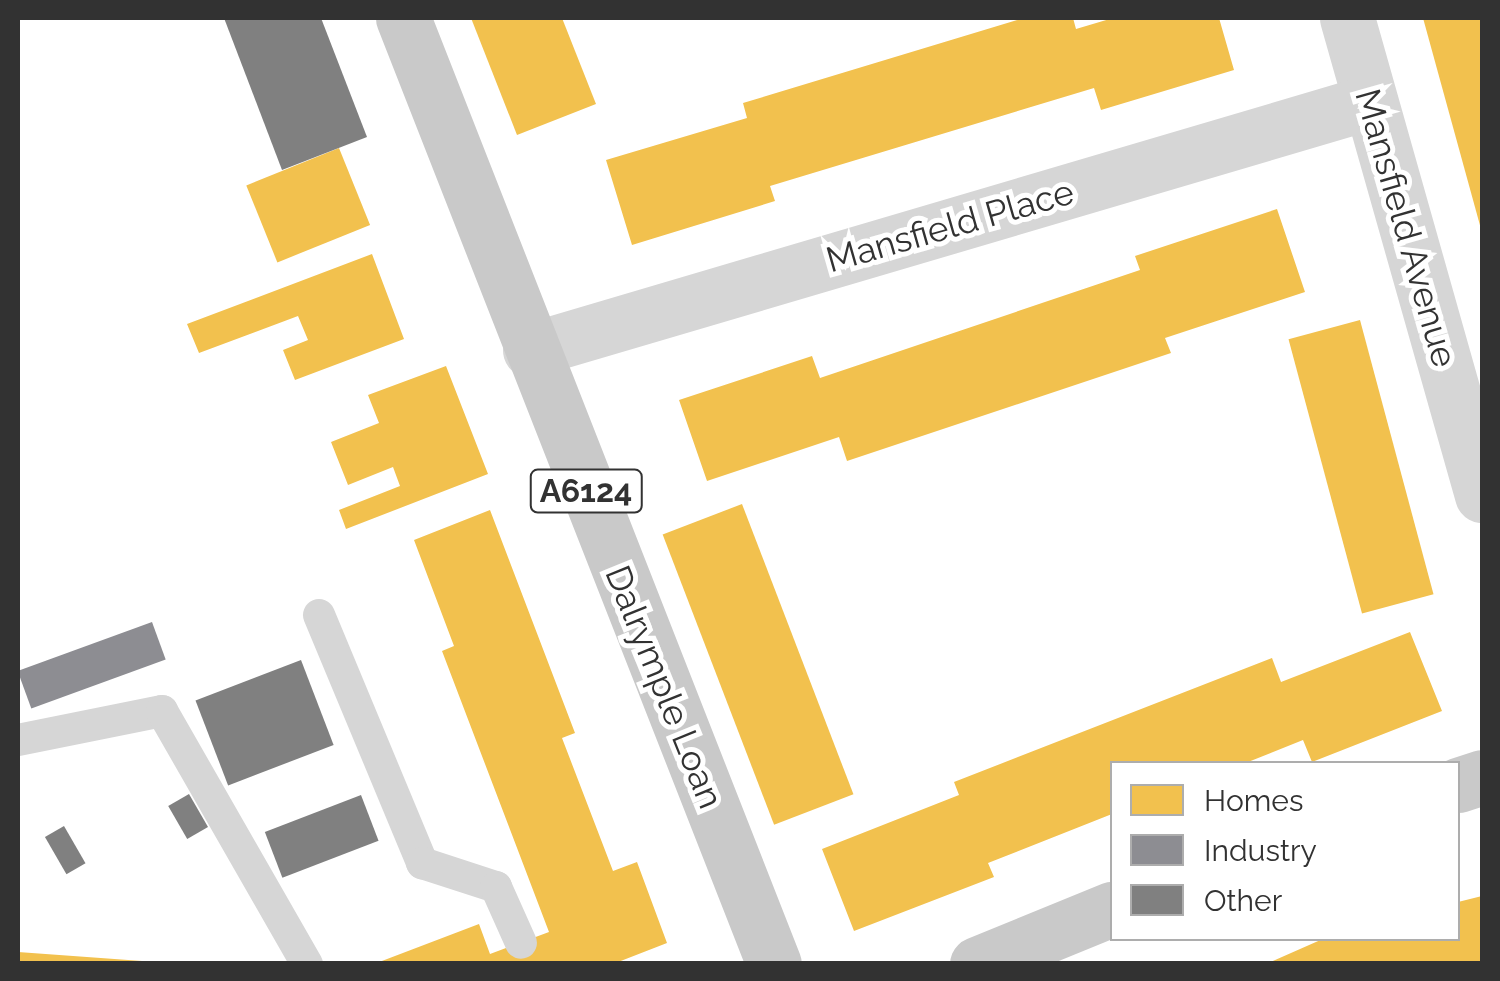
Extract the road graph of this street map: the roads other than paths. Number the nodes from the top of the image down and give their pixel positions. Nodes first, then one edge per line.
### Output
1 (403, 18) edge
2 (1347, 18) edge
3 (1370, 102) junction
4 (530, 350) junction
5 (1482, 495) edge
6 (319, 615) dead end
7 (18, 740) edge
8 (1110, 910) edge
9 (521, 943) dead end
10 (307, 964) edge
11 (774, 964) edge
12 (976, 964) edge

1 - 4 main road, Dalrymple Loan / A6124
2 - 3 street, Mansfield Avenue
3 - 4 street, Mansfield Place
3 - 5 street, Mansfield Avenue
4 - 11 main road, Dalrymple Loan / A6124
6 - 9 lane
7 - 10 lane
8 - 12 main road

